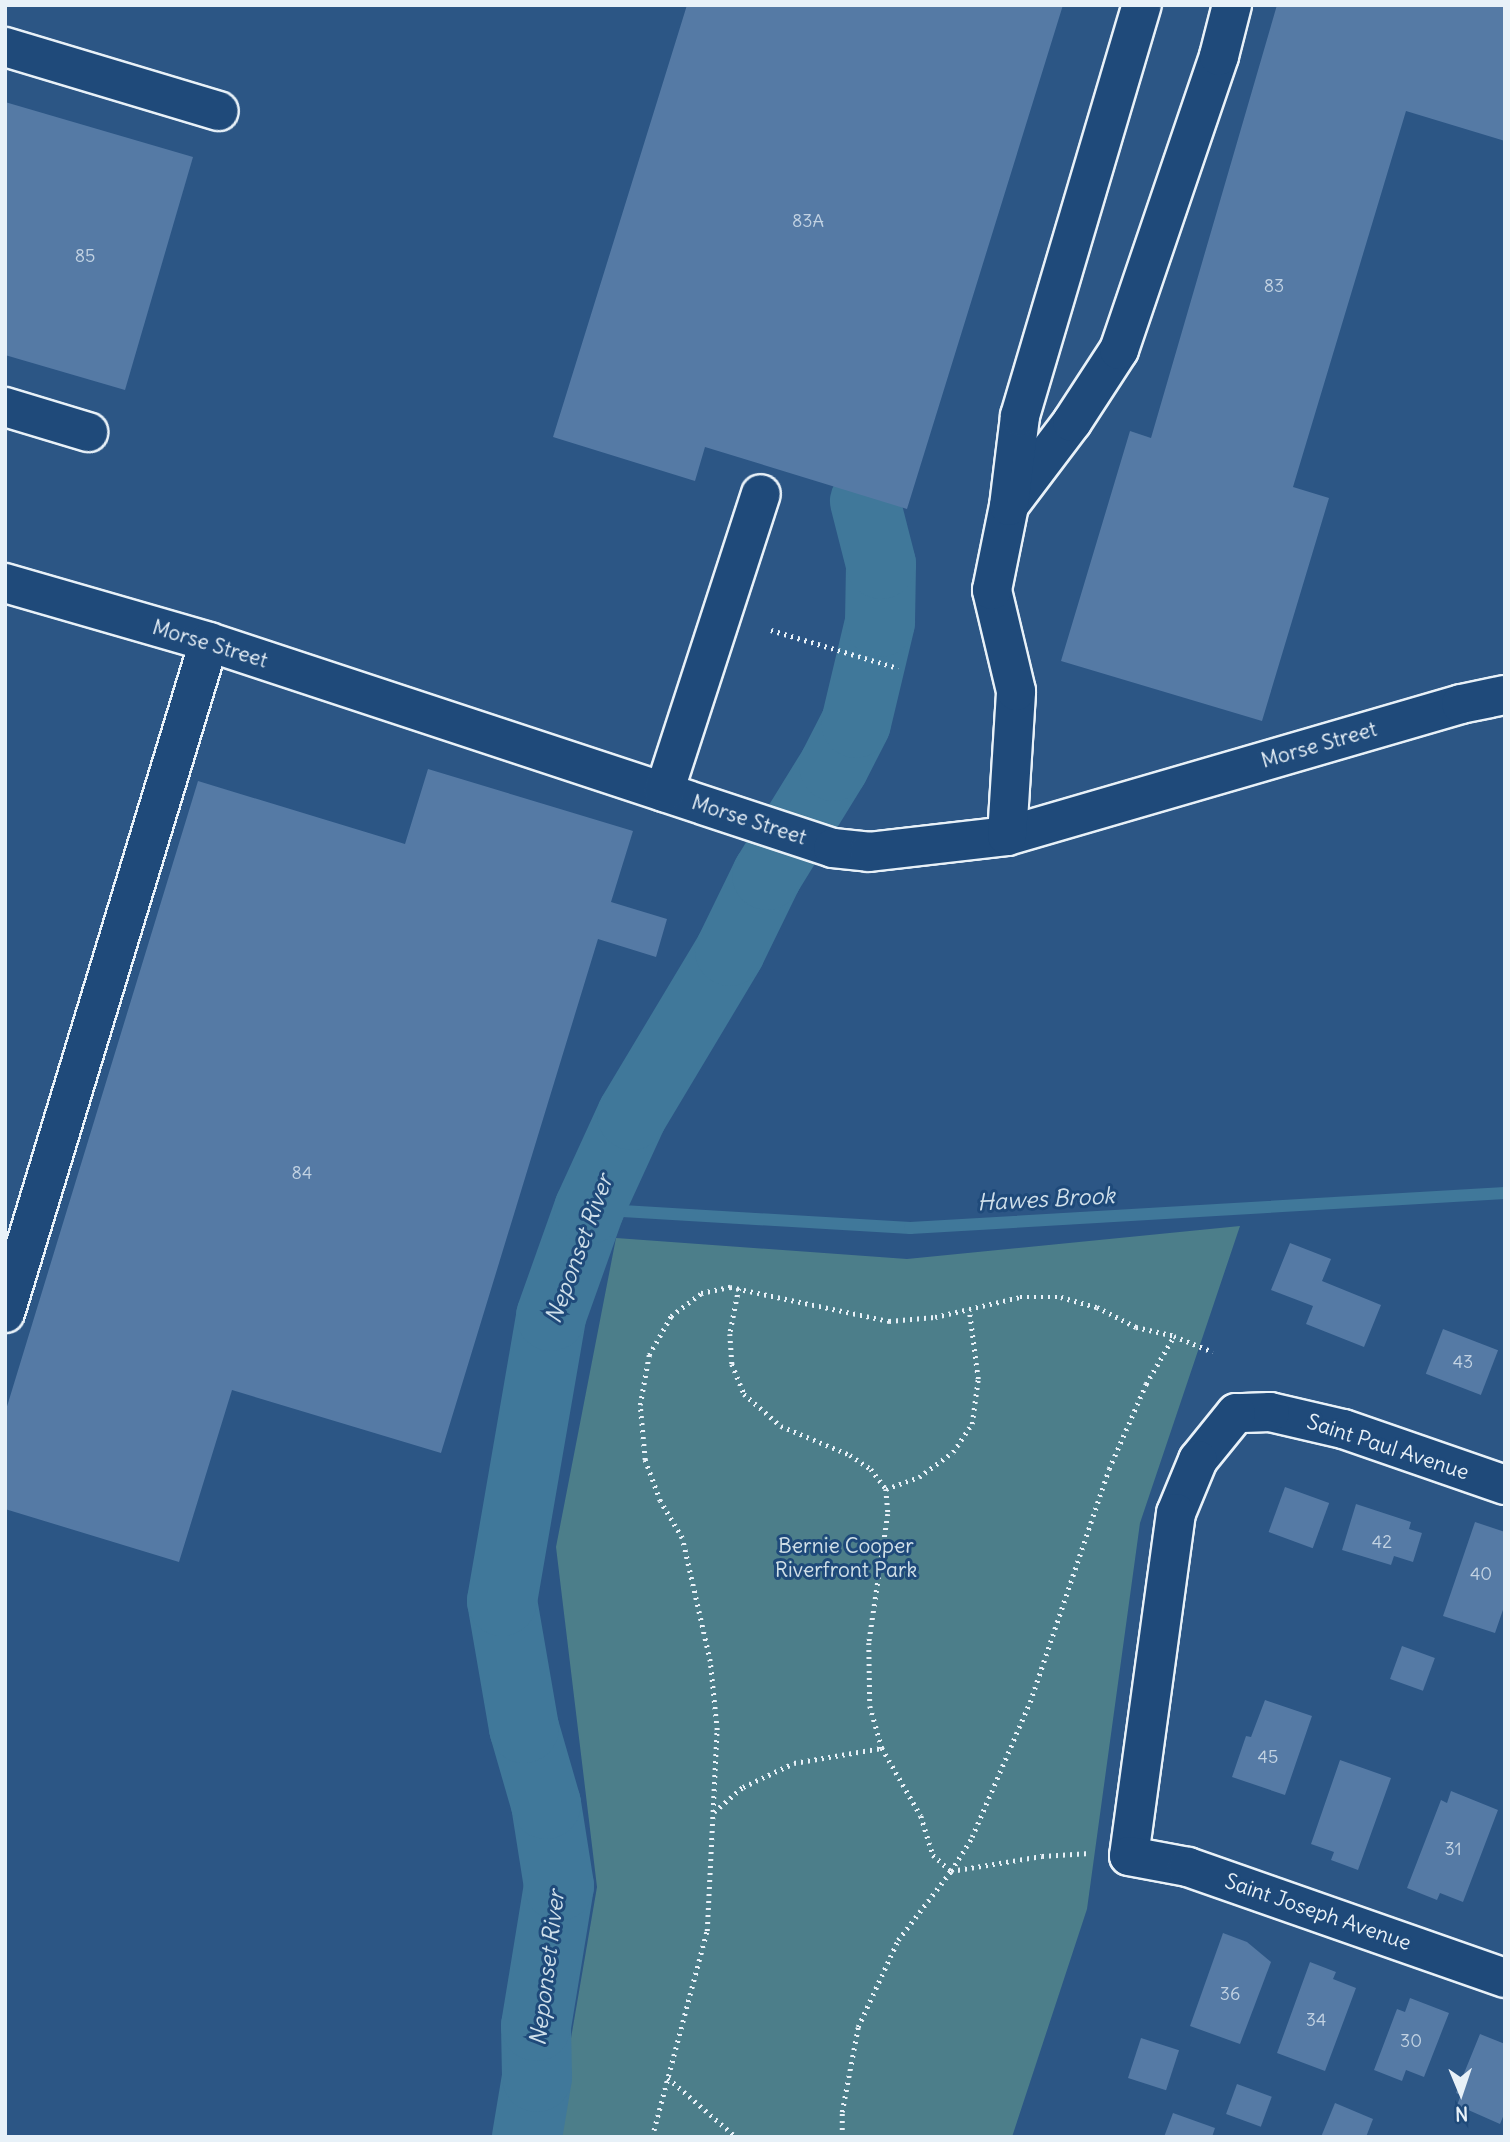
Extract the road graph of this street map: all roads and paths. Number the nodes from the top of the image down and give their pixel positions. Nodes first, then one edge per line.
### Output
1 (1143, 5) edge
2 (1232, 5) edge
3 (5, 47) edge
4 (219, 111) dead end
5 (5, 407) edge
6 (88, 432) dead end
7 (761, 495) dead end
8 (1009, 506) junction
9 (8, 592) edge
10 (771, 630) dead end
11 (209, 642) junction
12 (898, 668) dead end
13 (1505, 695) edge
14 (664, 792) junction
15 (1007, 836) junction
16 (739, 1288) junction
17 (970, 1310) junction
18 (5, 1313) edge
19 (1174, 1336) junction
20 (1213, 1352) dead end
21 (1505, 1485) edge
22 (886, 1489) junction
23 (883, 1748) junction
24 (714, 1813) junction
25 (1129, 1856) junction
26 (951, 1871) junction
27 (1505, 1978) edge
28 (667, 2078) junction
29 (652, 2137) edge
30 (736, 2137) edge
31 (842, 2137) edge

1 - 8 street
2 - 8 street
3 - 4 street
5 - 6 street
7 - 14 street
8 - 15 street
9 - 11 street, Morse Street
10 - 12 path
11 - 14 street, Morse Street
11 - 18 street
13 - 15 street, Morse Street
14 - 15 street, Morse Street
16 - 17 path
16 - 22 path
16 - 24 path
17 - 19 path
17 - 22 path
19 - 20 path
19 - 26 path
21 - 25 street, Saint Paul Avenue
22 - 23 path
23 - 24 path
23 - 26 path
24 - 28 path
25 - 26 path
25 - 27 street, Saint Joseph Avenue
26 - 31 path
28 - 29 path
28 - 30 path

